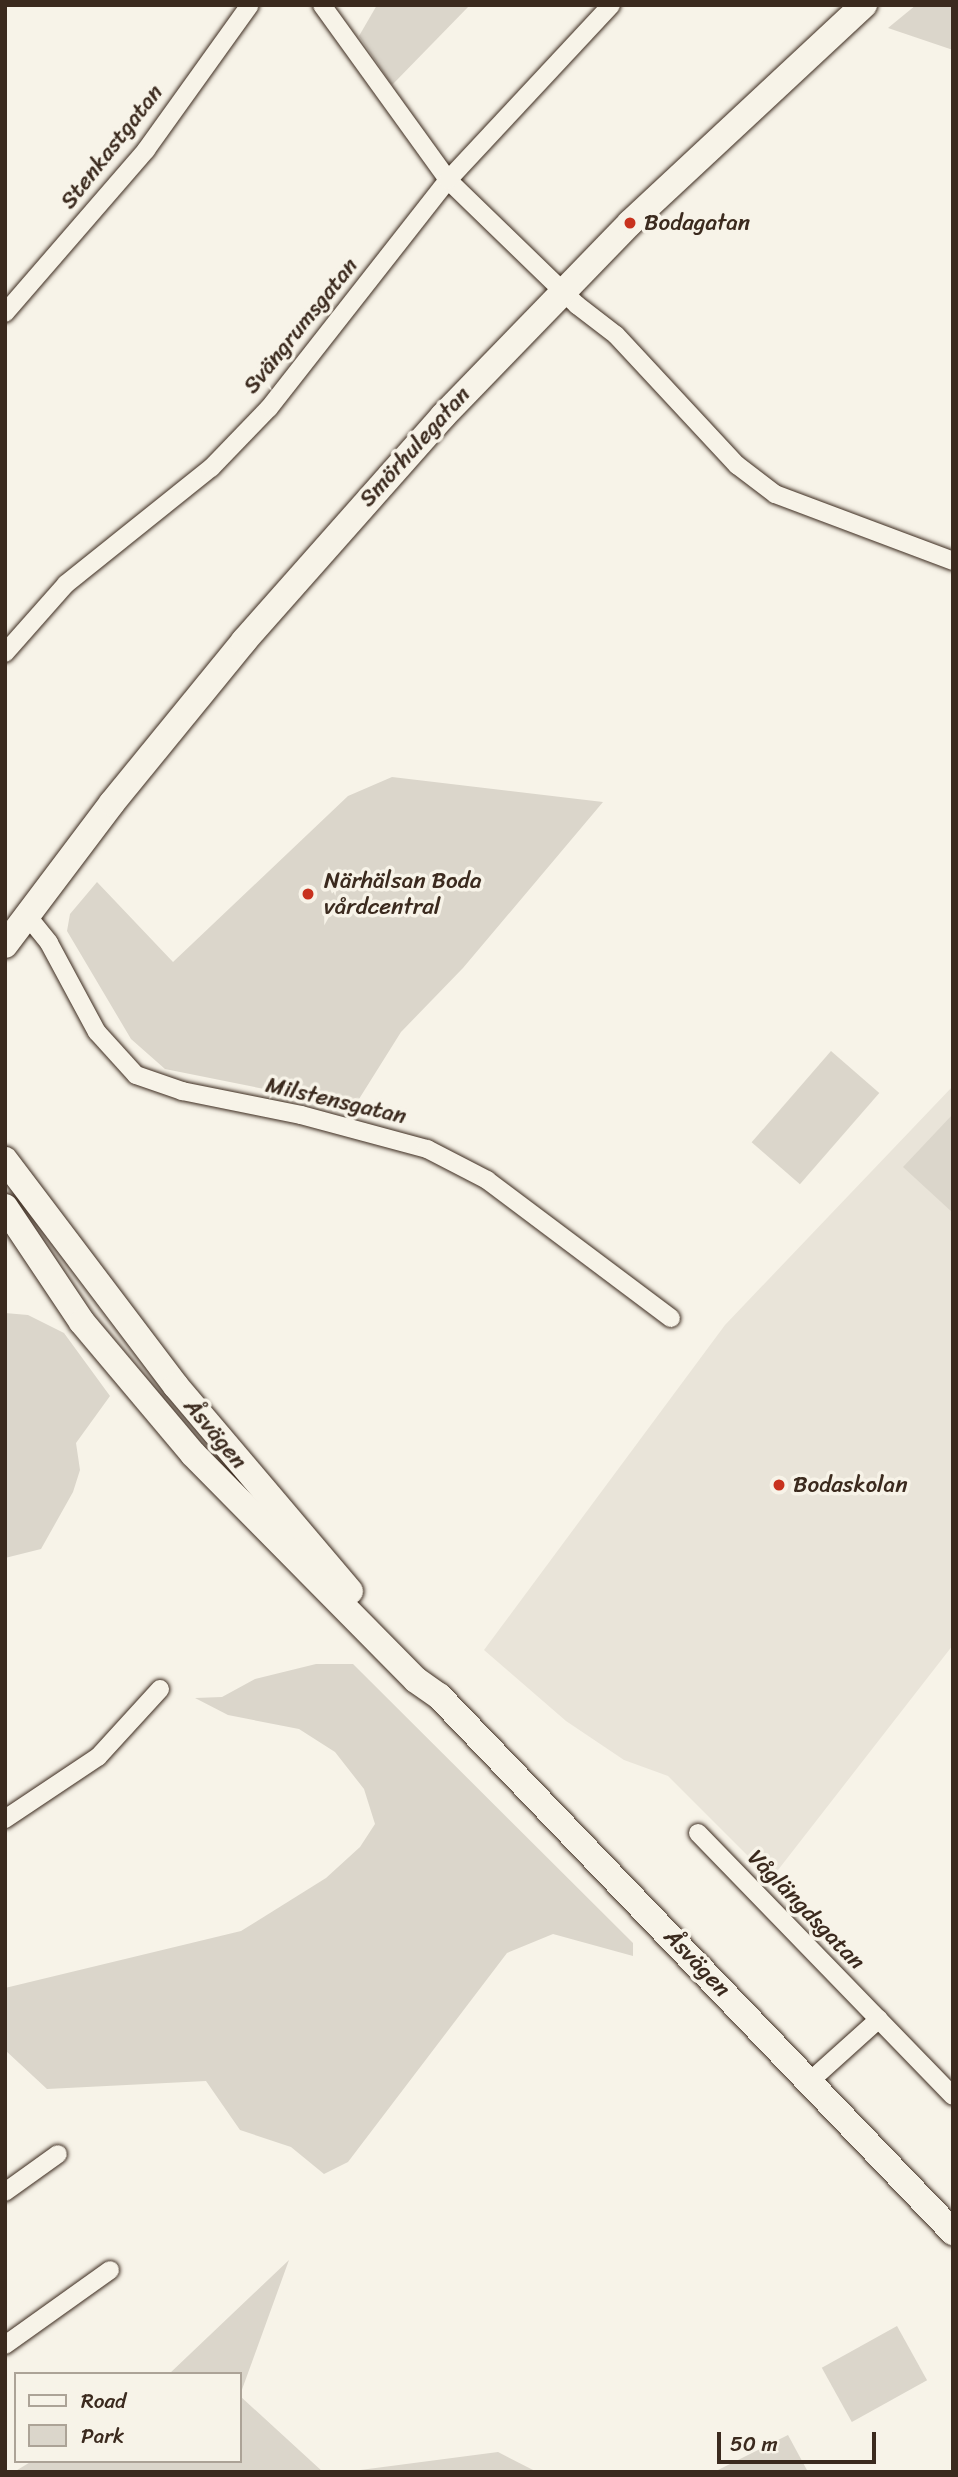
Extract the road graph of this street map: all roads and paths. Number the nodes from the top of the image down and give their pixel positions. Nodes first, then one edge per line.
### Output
1 (250, 5) edge
2 (322, 5) edge
3 (611, 5) edge
4 (864, 5) edge
5 (448, 180) junction
6 (564, 289) junction
7 (5, 313) edge
8 (953, 561) edge
9 (5, 653) edge
10 (12, 931) edge
11 (5, 1160) edge
12 (5, 1207) edge
13 (671, 1318) dead end
14 (160, 1689) dead end
15 (439, 1696) junction
16 (5, 1819) edge
17 (698, 1833) dead end
18 (879, 2019) junction
19 (809, 2082) junction
20 (953, 2096) edge
21 (58, 2154) dead end
22 (5, 2192) edge
23 (953, 2232) edge
24 (110, 2270) dead end
25 (5, 2345) edge

1 - 7 street, Stenkastgatan
2 - 5 street
3 - 5 street, Svängrumsgatan
4 - 6 street, Smörhulegatan
5 - 6 street
5 - 9 street, Svängrumsgatan
6 - 8 street
6 - 10 street, Smörhulegatan
10 - 13 street, Milstensgatan
11 - 15 street, Åsvägen
12 - 15 street, Åsvägen
14 - 16 street
15 - 19 street, Åsvägen
17 - 18 street, Våglängdsgatan
18 - 19 street
18 - 20 street, Våglängdsgatan
19 - 23 street, Åsvägen
21 - 22 street
24 - 25 street

